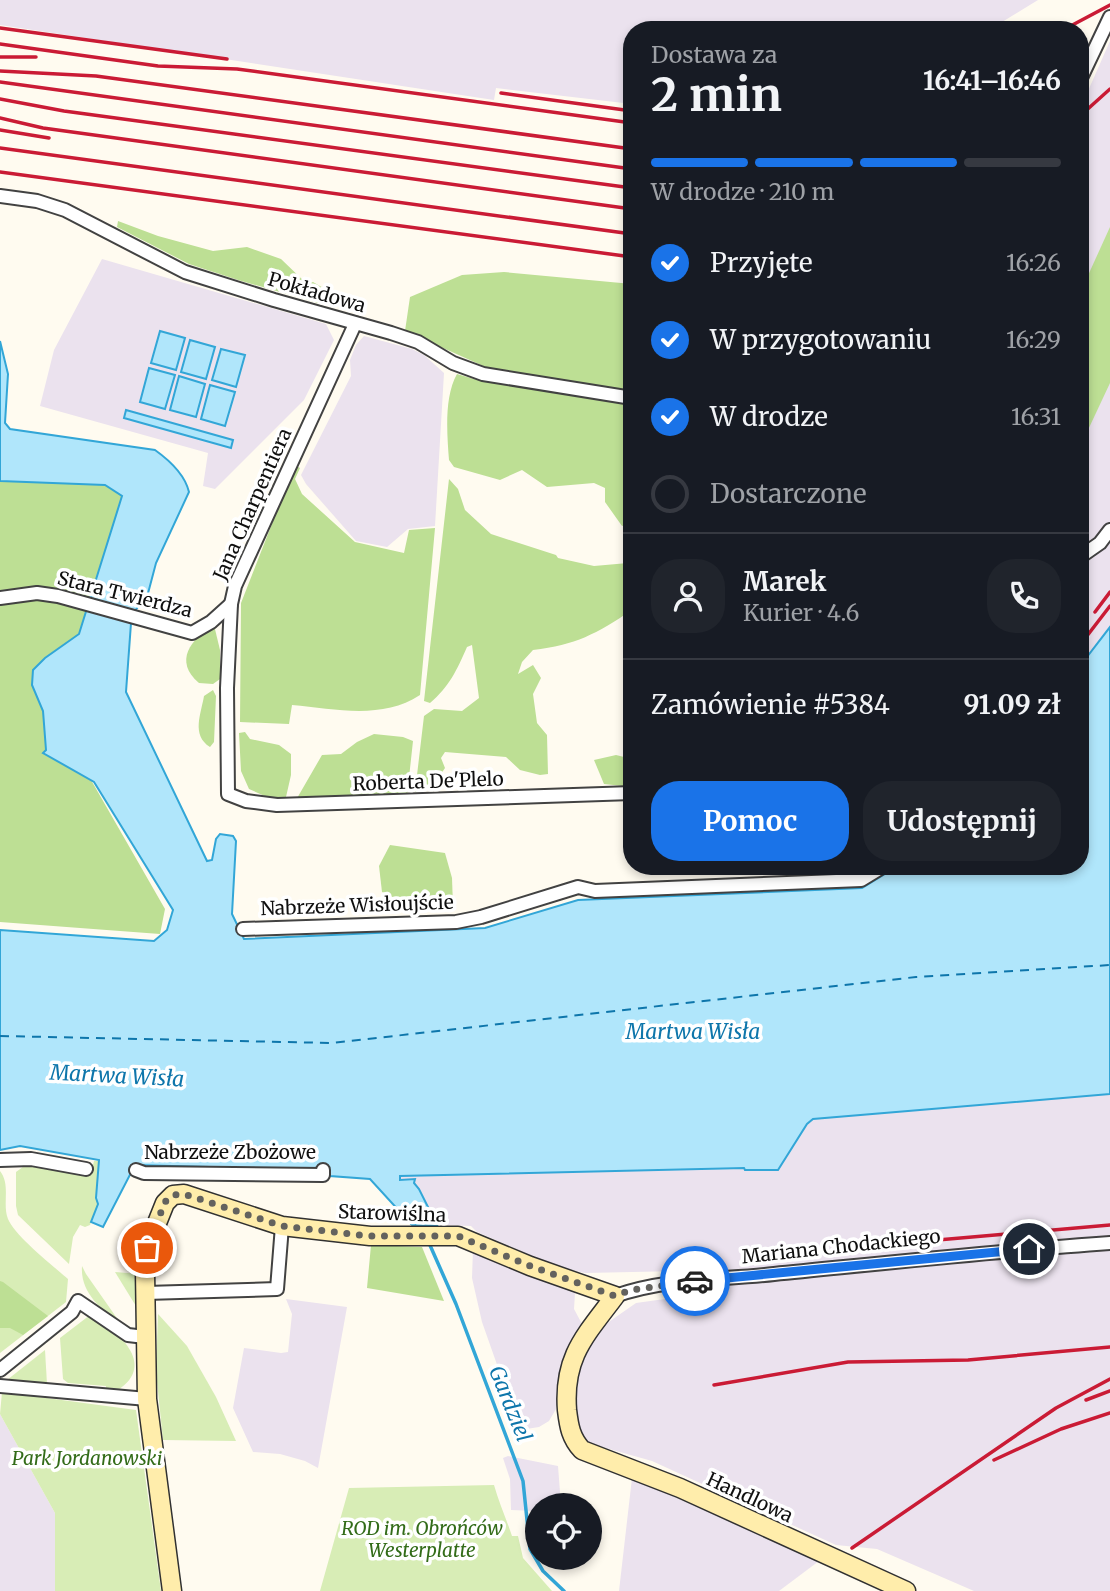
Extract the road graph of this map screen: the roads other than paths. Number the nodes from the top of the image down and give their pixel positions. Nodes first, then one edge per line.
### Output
1 (1110, 17) edge
2 (1089, 61) edge
3 (0, 195) edge
4 (355, 324) junction
5 (623, 397) edge
6 (1110, 530) edge
7 (1089, 551) edge
8 (0, 597) edge
9 (231, 604) junction
10 (623, 793) edge
11 (228, 794) joint
12 (870, 875) edge
13 (243, 929) dead end
14 (0, 1160) edge
15 (86, 1169) dead end
16 (136, 1170) dead end
17 (323, 1170) dead end
18 (282, 1226) junction
19 (1110, 1243) edge
20 (146, 1293) junction
21 (615, 1296) junction
22 (145, 1337) junction
23 (0, 1370) edge
24 (0, 1385) edge
25 (147, 1399) junction
26 (172, 1591) edge
27 (906, 1591) edge

1 - 2 street
3 - 4 street, Pokładowa
4 - 5 street, Pokładowa
4 - 9 street, Jana Charpentiera
6 - 7 street
8 - 9 street, Stara Twierdza
9 - 11 street, Jana Charpentiera
10 - 11 street, Roberta De'Plelo
12 - 13 street, Nabrzeże Wisłoujście
14 - 15 street
16 - 17 street, Nabrzeże Zbożowe
18 - 20 street
18 - 20 street, Starowiślna
18 - 21 street, Starowiślna
19 - 21 street, Mariana Chodackiego
20 - 22 street, Starowiślna
21 - 27 street, Handlowa
22 - 23 street
22 - 25 street, Starowiślna
24 - 25 street
25 - 26 street, Starowiślna

